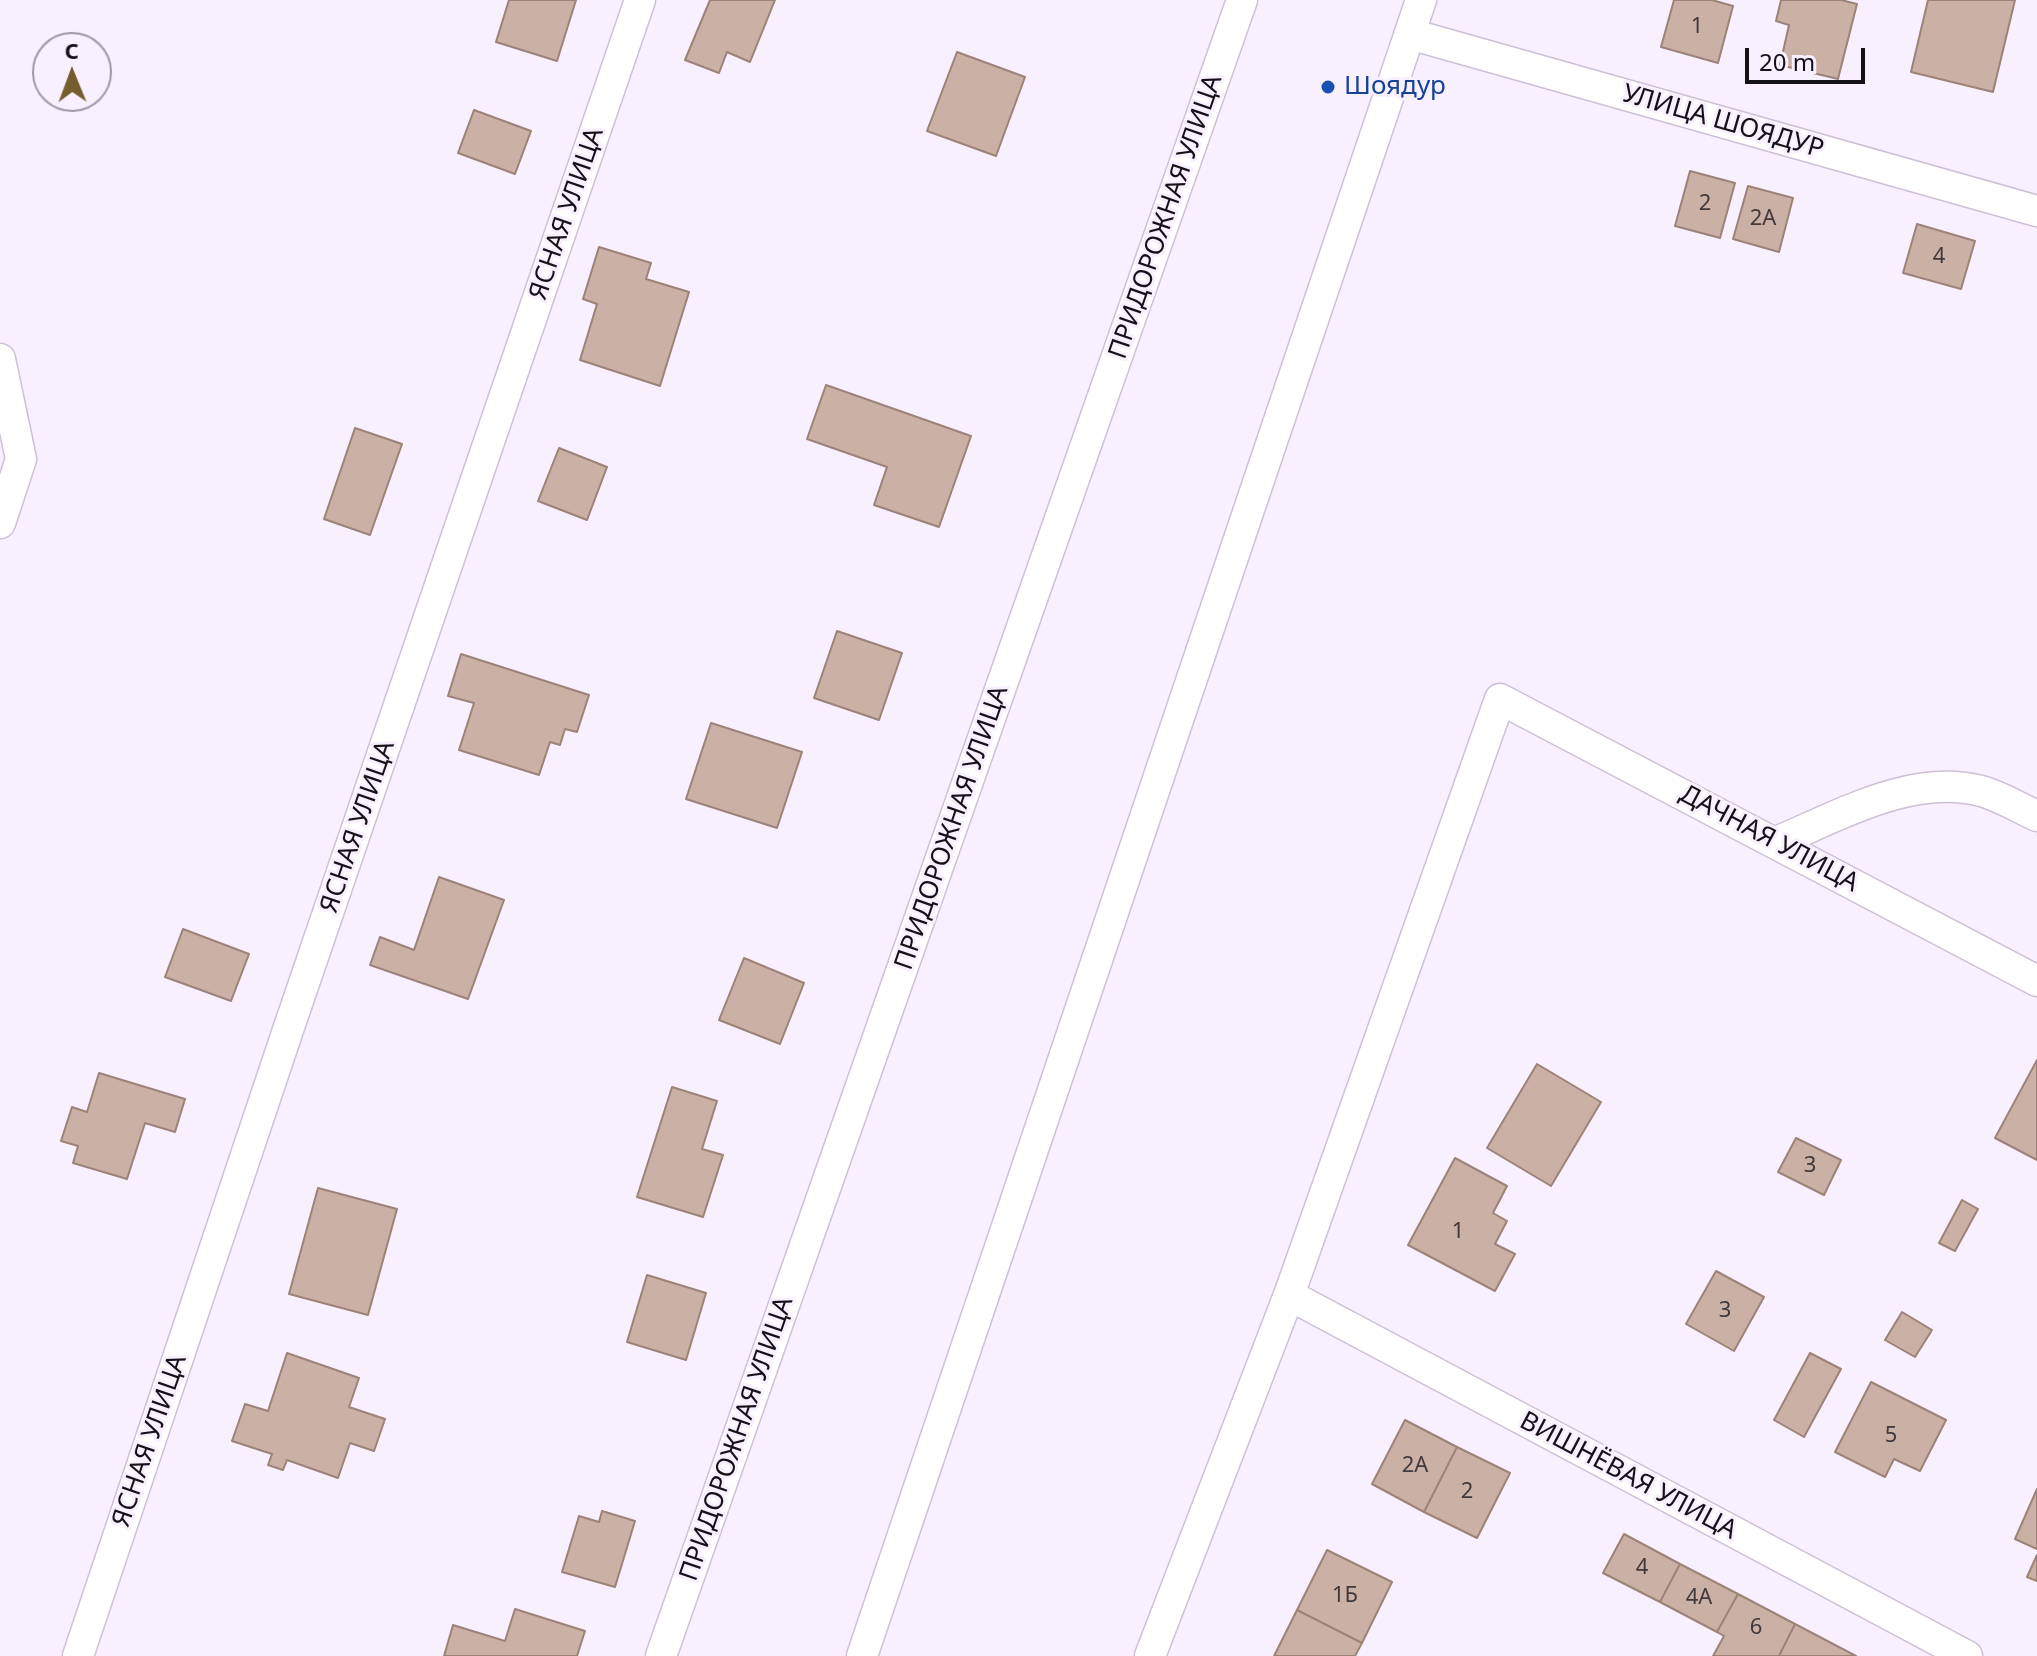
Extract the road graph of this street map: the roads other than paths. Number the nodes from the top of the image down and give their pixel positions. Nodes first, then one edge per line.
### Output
1 (640, 0) edge
2 (1242, 0) edge
3 (1421, 0) edge
4 (1410, 34) junction
5 (2037, 211) edge
6 (0, 359) edge
7 (0, 523) edge
8 (2037, 816) edge
9 (1776, 842) junction
10 (2037, 981) edge
11 (1289, 1295) junction
12 (78, 1656) edge
13 (661, 1656) edge
14 (862, 1656) edge
15 (1150, 1656) edge
16 (1967, 1656) edge

1 - 12 street, ЯСНАЯ УЛИЦА
2 - 13 street, ПРИДОРОЖНАЯ УЛИЦА
3 - 4 street
4 - 5 street, УЛИЦА ШОЯДУР
4 - 14 street
6 - 7 street
8 - 9 street
9 - 10 street, ДАЧНАЯ УЛИЦА
9 - 11 street, ДАЧНАЯ УЛИЦА
11 - 15 street
11 - 16 street, ВИШНЁВАЯ УЛИЦА

